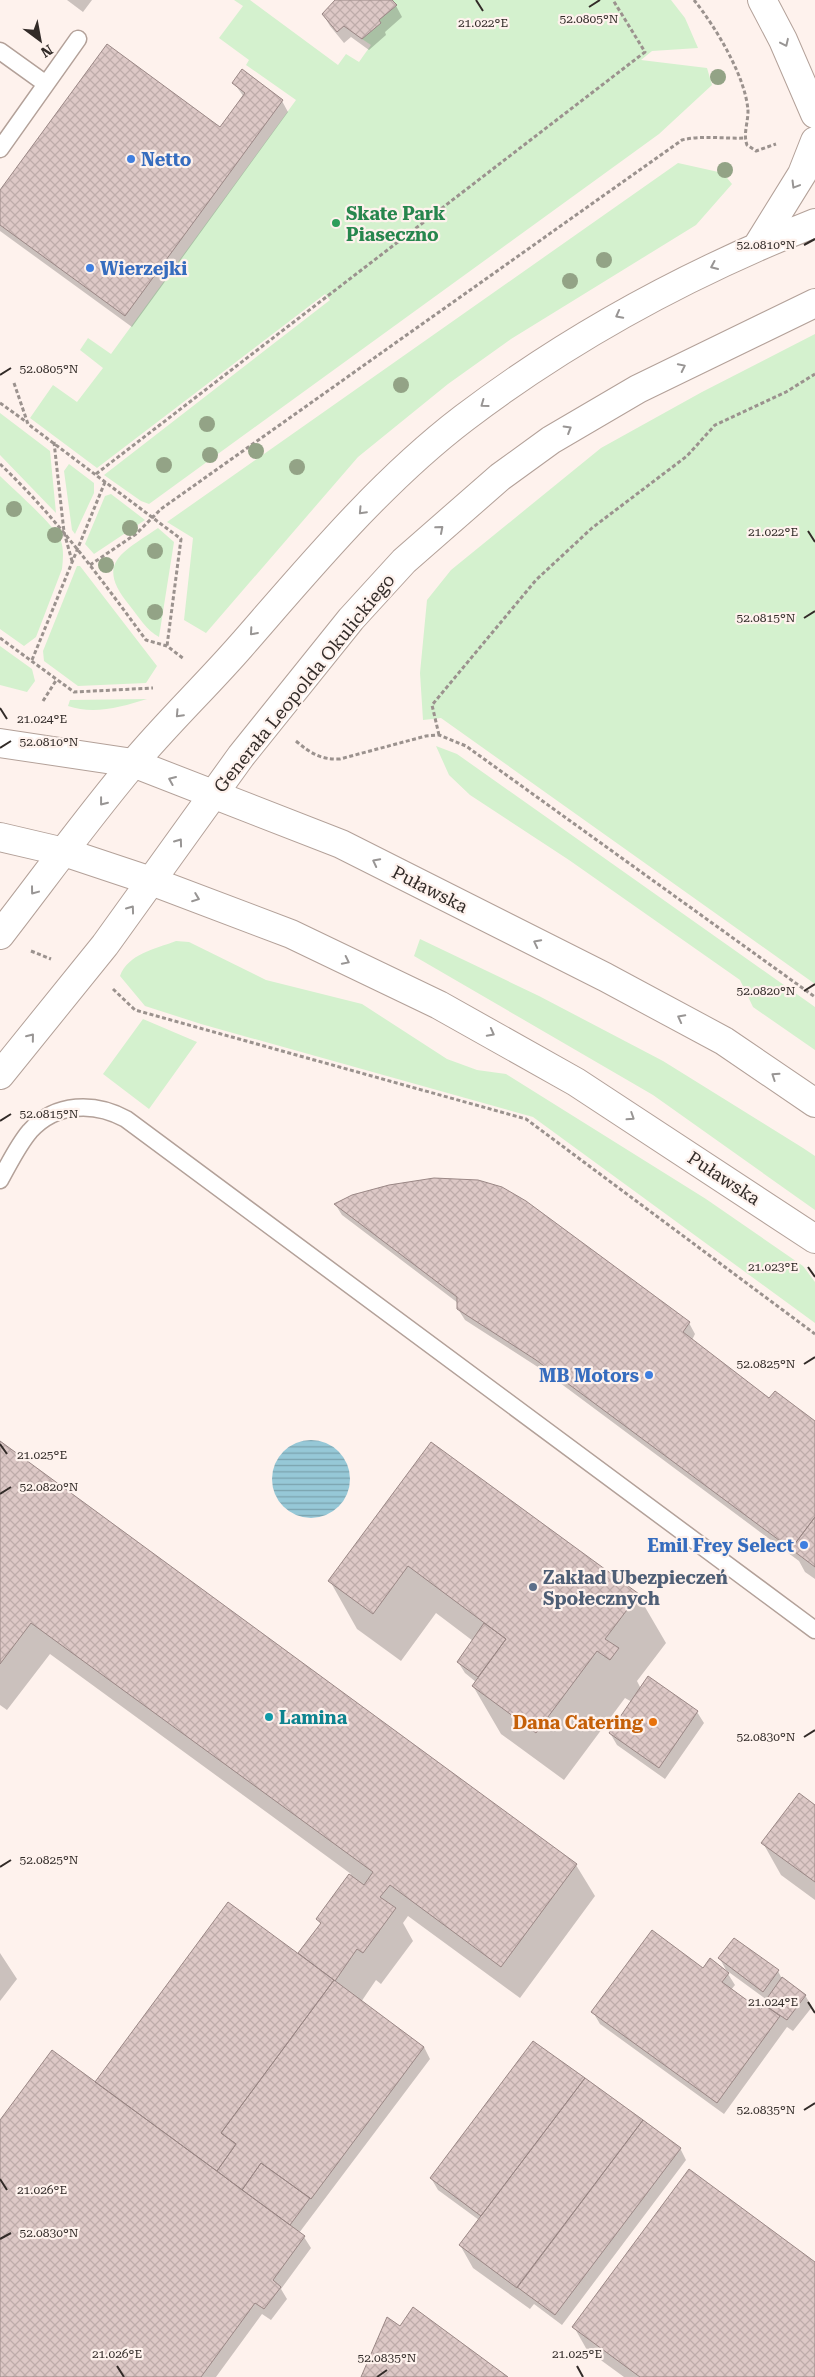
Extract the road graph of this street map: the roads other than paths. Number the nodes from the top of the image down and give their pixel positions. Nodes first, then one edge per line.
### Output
1 (762, 0) edge
2 (78, 39) dead end
3 (0, 51) edge
4 (46, 84) junction
5 (815, 114) edge
6 (815, 141) edge
7 (0, 149) edge
8 (815, 223) edge
9 (758, 246) junction
10 (812, 301) edge
11 (8, 744) edge
12 (133, 763) junction
13 (212, 796) junction
14 (0, 837) edge
15 (64, 852) junction
16 (151, 881) junction
17 (0, 936) edge
18 (0, 1075) edge
19 (815, 1103) edge
20 (0, 1180) edge
21 (815, 1239) edge
22 (815, 1630) edge

1 -> 5 main road
2 - 4 lane
3 - 4 lane
4 - 7 lane
6 -> 9 main road
8 - 9 main road
9 -> 12 main road
13 -> 10 main road, Generała Leopolda Okulickiego
11 - 12 main road, Puławska
13 -> 12 main road, Puławska
12 -> 15 main road
16 -> 13 main road, Generała Leopolda Okulickiego
19 -> 13 main road, Puławska
14 - 15 main road, Puławska
15 - 16 main road, Puławska
15 -> 17 main road
18 -> 16 main road, Generała Leopolda Okulickiego
16 -> 21 main road, Puławska
20 - 22 lane

